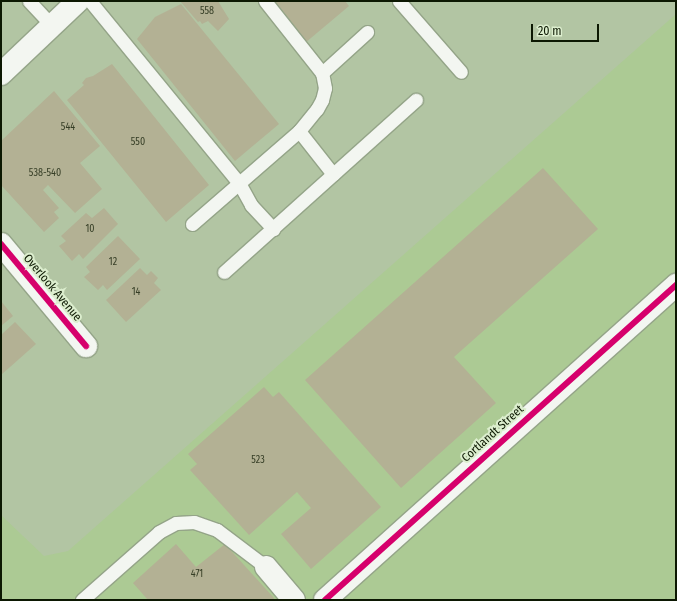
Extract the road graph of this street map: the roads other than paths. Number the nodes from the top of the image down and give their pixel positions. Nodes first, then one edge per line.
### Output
1 (29, 1) edge
2 (78, 1) edge
3 (90, 1) edge
4 (265, 1) edge
5 (399, 1) edge
6 (52, 26) junction
7 (367, 32) dead end
8 (461, 72) dead end
9 (322, 73) junction
10 (1, 74) edge
11 (416, 100) dead end
12 (299, 131) junction
13 (334, 174) junction
14 (239, 183) junction
15 (192, 224) dead end
16 (272, 229) junction
17 (1, 244) edge
18 (224, 272) dead end
19 (676, 285) edge
20 (86, 346) dead end
21 (266, 567) joint
22 (82, 600) edge
23 (294, 600) edge
24 (325, 600) edge

1 - 6 lane
2 - 6 street
3 - 14 lane
4 - 9 lane
5 - 8 lane
6 - 10 street
7 - 9 lane
9 - 12 lane
11 - 13 lane
12 - 13 lane
12 - 14 lane
13 - 16 lane
14 - 15 lane
14 - 16 lane
16 - 18 lane
17 - 20 street, Overlook Avenue
19 - 24 street, Cortlandt Street
21 - 22 lane
21 - 23 street

